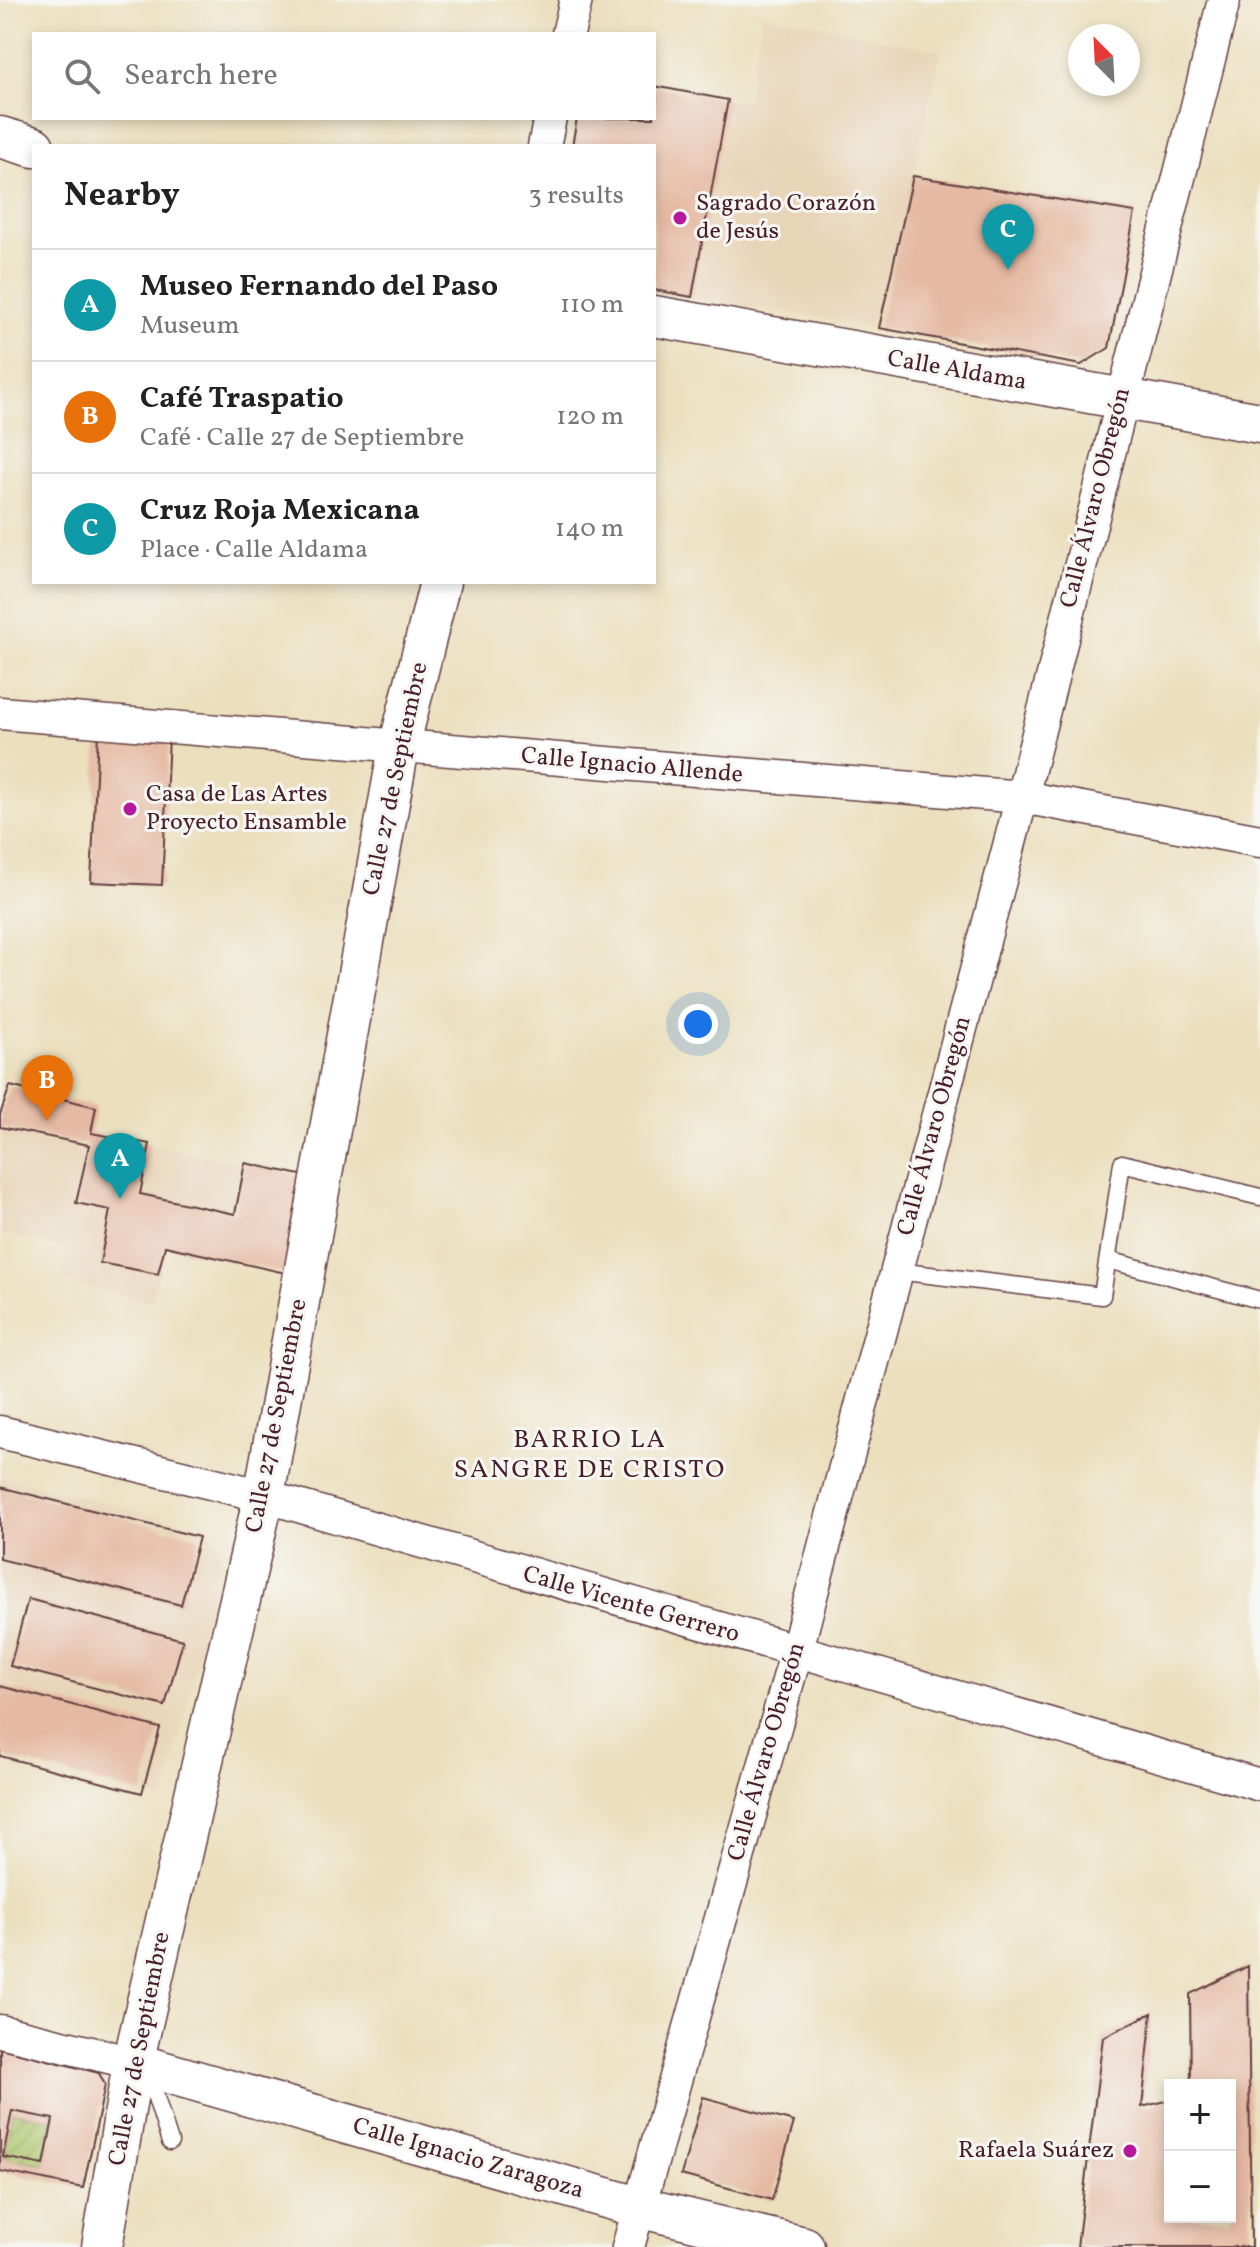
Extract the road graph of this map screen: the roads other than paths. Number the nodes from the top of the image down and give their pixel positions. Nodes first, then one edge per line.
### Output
1 (576, 0) edge
2 (1224, 0) edge
3 (568, 32) edge
4 (550, 120) edge
5 (0, 137) edge
6 (544, 144) edge
7 (32, 146) edge
8 (656, 316) edge
9 (1120, 401) junction
10 (1260, 423) edge
11 (440, 584) edge
12 (0, 713) edge
13 (399, 747) junction
14 (1022, 797) junction
15 (1260, 841) edge
16 (1260, 1197) edge
17 (1108, 1260) junction
18 (897, 1271) junction
19 (1260, 1300) edge
20 (0, 1432) edge
21 (264, 1496) junction
22 (796, 1653) junction
23 (1260, 1785) edge
24 (0, 2031) edge
25 (133, 2063) junction
26 (170, 2142) dead end
27 (638, 2207) junction
28 (102, 2247) edge
29 (628, 2247) edge
30 (804, 2247) edge

1 - 3 street
2 - 9 street, Calle Álvaro Obregón
4 - 6 street
5 - 7 street
8 - 9 street, Calle Aldama
9 - 10 street, Calle Aldama
9 - 14 street, Calle Álvaro Obregón
11 - 13 street, Calle 27 de Septiembre
12 - 13 street, Calle Ignacio Allende
13 - 14 street, Calle Ignacio Allende
13 - 21 street, Calle 27 de Septiembre
14 - 15 street, Calle Ignacio Allende
14 - 18 street, Calle Álvaro Obregón
16 - 17 lane
17 - 18 lane
17 - 19 lane
18 - 22 street, Calle Álvaro Obregón
20 - 21 street, Calle Vicente Gerrero
21 - 22 street, Calle Vicente Gerrero
21 - 25 street, Calle 27 de Septiembre
22 - 23 street, Calle Vicente Gerrero
22 - 27 street, Calle Álvaro Obregón
24 - 25 street
25 - 26 lane
25 - 27 street, Calle Ignacio Zaragoza
25 - 28 street, Calle 27 de Septiembre
27 - 29 street, Calle Álvaro Obregón
27 - 30 street, Calle Ignacio Zaragoza

